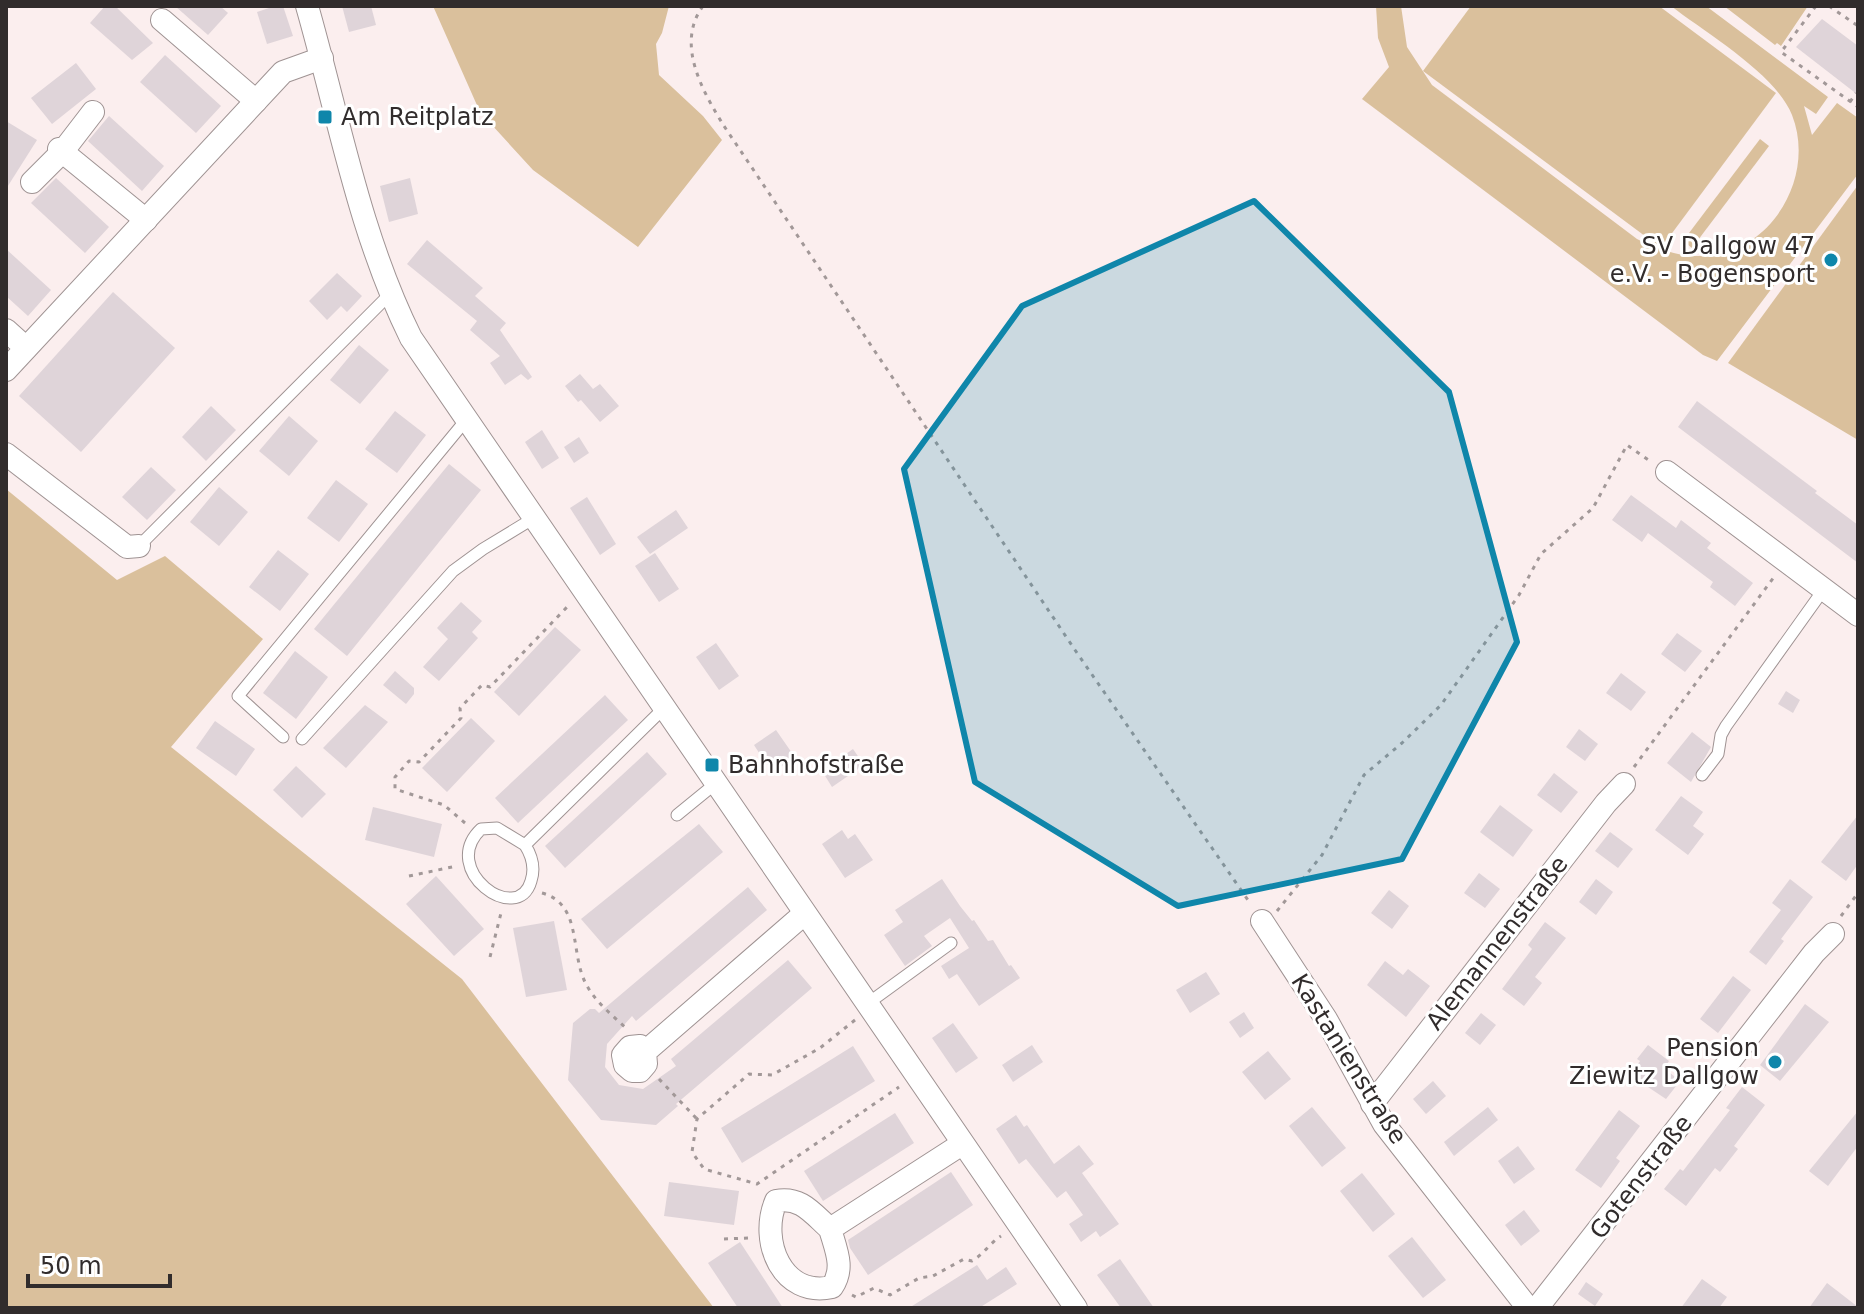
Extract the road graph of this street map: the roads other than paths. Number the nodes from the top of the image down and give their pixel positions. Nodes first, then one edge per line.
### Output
1 (307, 6) edge
2 (162, 20) dead end
3 (322, 58) junction
4 (256, 101) junction
5 (93, 112) dead end
6 (61, 150) junction
7 (32, 182) dead end
8 (146, 220) junction
9 (390, 294) junction
10 (6, 330) edge
11 (26, 348) junction
12 (6, 370) edge
13 (466, 420) junction
14 (6, 454) edge
15 (1667, 472) road end
16 (534, 518) junction
17 (139, 546) joint
18 (1824, 589) junction
19 (1858, 615) edge
20 (663, 709) junction
21 (283, 737) dead end
22 (302, 739) dead end
23 (1702, 775) dead end
24 (715, 784) junction
25 (1624, 784) road end
26 (677, 815) dead end
27 (525, 845) junction
28 (804, 914) junction
29 (1262, 921) road end
30 (1833, 934) road end
31 (951, 943) dead end
32 (868, 1006) junction
33 (640, 1055) road end
34 (1372, 1104) junction
35 (962, 1144) junction
36 (830, 1229) junction
37 (1076, 1308) edge
38 (1528, 1308) edge
39 (1537, 1308) edge

1 - 3 street
2 - 4 street
3 - 4 street
3 - 9 street
4 - 8 street
5 - 6 street
6 - 7 street
6 - 8 street
8 - 11 street
9 - 13 street
9 - 17 lane
10 - 11 street
11 - 12 street
13 - 16 street
13 - 21 lane
14 - 17 street
15 - 18 street
16 - 20 street
16 - 22 lane
18 - 19 street
18 - 23 lane
20 - 24 street
20 - 27 lane
24 - 26 lane
24 - 28 street
25 - 34 street, Alemannenstraße
27 - 27 lane
28 - 32 street
28 - 33 street
29 - 34 street, Kastanienstraße
30 - 39 street, Gotenstraße
31 - 32 lane
32 - 35 street
34 - 38 street, Kastanienstraße
35 - 36 street
35 - 37 street
36 - 36 street

